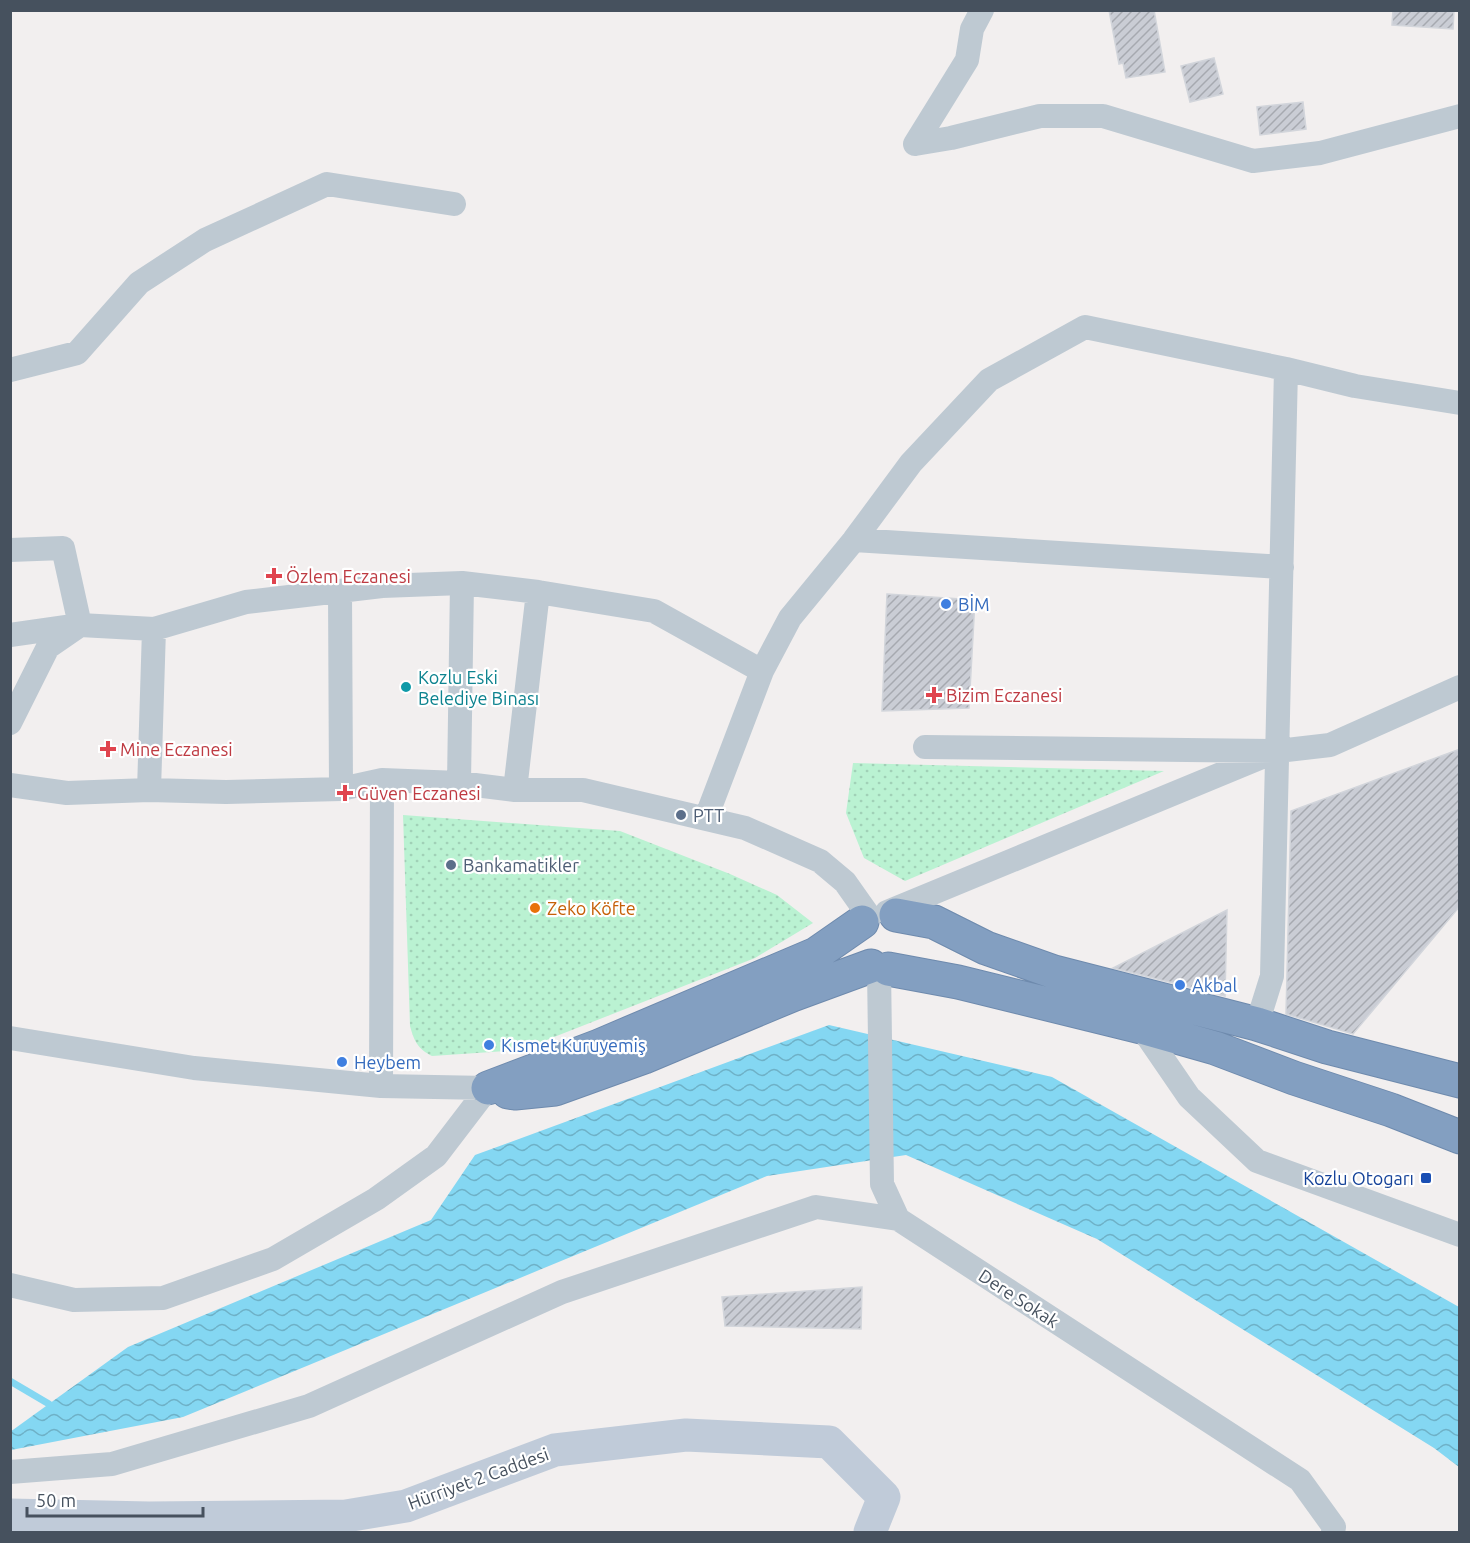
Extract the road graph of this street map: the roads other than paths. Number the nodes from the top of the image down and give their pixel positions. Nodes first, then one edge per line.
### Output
1 (982, 10) edge
2 (1460, 116) edge
3 (454, 204) dead end
4 (1286, 369) junction
5 (10, 370) edge
6 (1460, 404) edge
7 (854, 540) junction
8 (10, 550) edge
9 (1282, 567) junction
10 (462, 583) junction
11 (339, 591) junction
12 (538, 592) junction
13 (80, 626) junction
14 (154, 629) junction
15 (10, 635) edge
16 (762, 670) junction
17 (1460, 687) edge
18 (10, 723) edge
19 (925, 747) dead end
20 (1278, 751) junction
21 (382, 780) junction
22 (459, 783) junction
23 (10, 785) edge
24 (149, 789) junction
25 (341, 789) junction
26 (515, 790) junction
27 (706, 818) junction
28 (878, 916) junction
29 (879, 968) junction
30 (1257, 1024) junction
31 (1141, 1027) junction
32 (10, 1038) edge
33 (1460, 1082) edge
34 (381, 1086) junction
35 (488, 1088) junction
36 (1460, 1137) edge
37 (898, 1219) junction
38 (1460, 1235) edge
39 (10, 1285) edge
40 (10, 1472) edge
41 (10, 1515) edge
42 (870, 1533) edge
43 (1333, 1533) edge

1 - 2 street
3 - 5 street
4 - 6 street
4 - 7 street
4 - 9 street
7 - 9 street
7 - 16 street
8 - 13 street
9 - 20 street
10 - 11 street
10 - 12 street
10 - 22 street
11 - 14 street
11 - 25 street
12 - 16 street
12 - 26 street
13 - 14 street
13 - 15 street
13 - 18 street
14 - 24 street
16 - 27 street
17 - 20 street
19 - 20 street
20 - 28 street
20 - 30 street
21 - 22 street
21 - 25 street
21 - 34 street
22 - 26 street
23 - 24 street
24 - 25 street
26 - 27 street
27 - 28 street
28 - 29 highway
28 - 29 highway
28 - 30 highway
28 - 35 highway
29 - 31 highway
29 - 35 highway
29 - 37 street
30 - 33 highway
31 - 36 highway
31 - 38 street
32 - 34 street
34 - 35 street
35 - 39 street
37 - 40 street
37 - 43 street, Dere Sokak
41 - 42 street, Hürriyet 2 Caddesi

